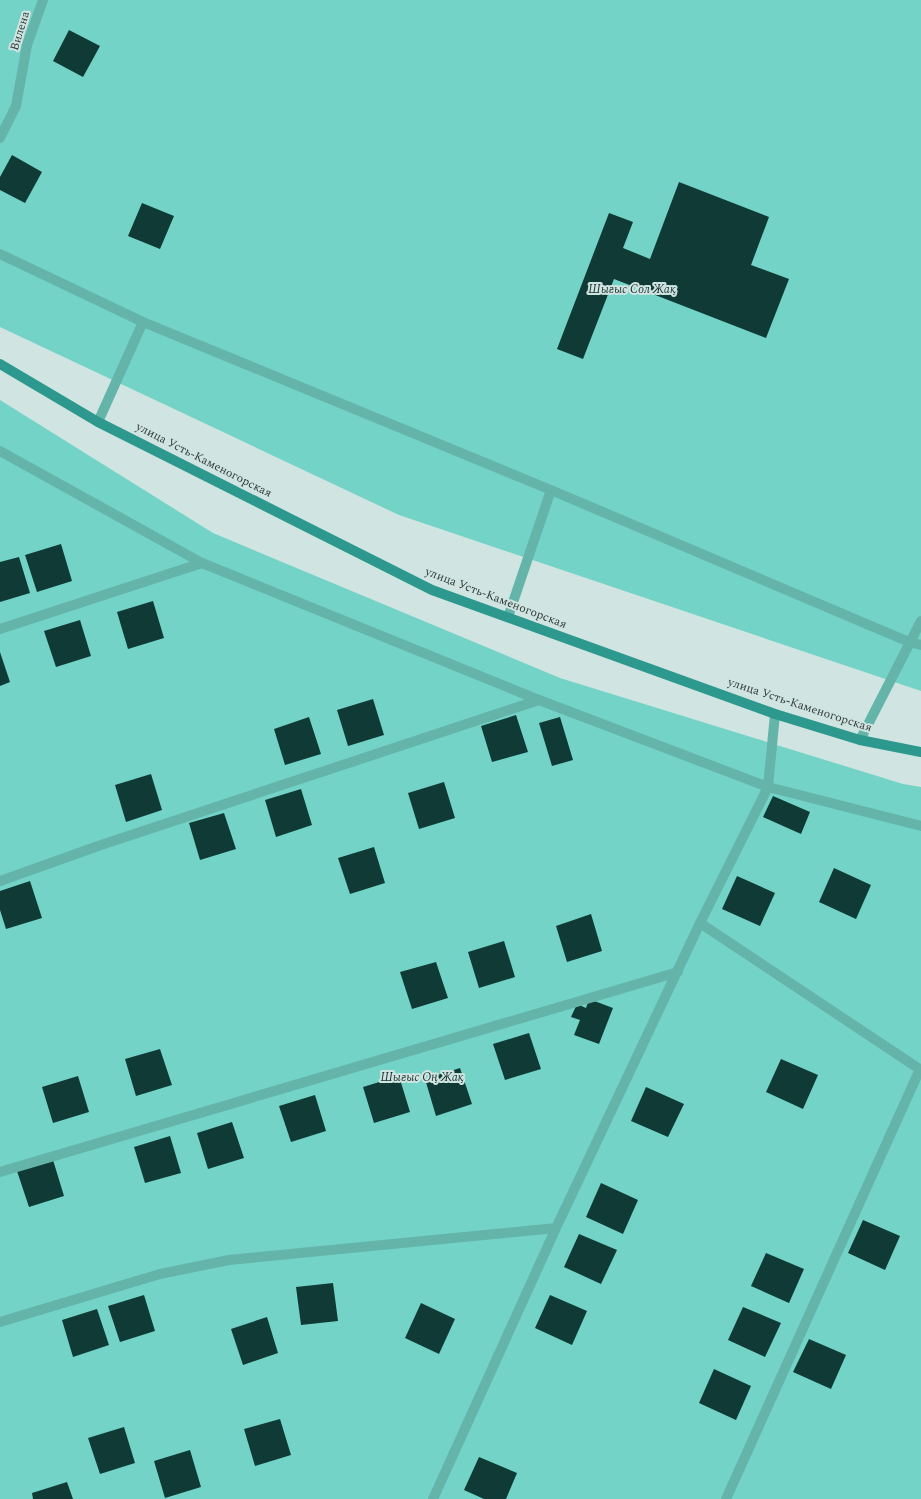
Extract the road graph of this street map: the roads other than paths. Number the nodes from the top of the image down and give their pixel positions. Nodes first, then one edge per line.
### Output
1 (43, 0) edge
2 (0, 138) edge
3 (0, 254) edge
4 (143, 322) junction
5 (0, 364) edge
6 (98, 422) junction
7 (0, 451) edge
8 (551, 490) junction
9 (202, 563) junction
10 (508, 617) junction
11 (921, 621) edge
12 (0, 629) edge
13 (909, 642) junction
14 (921, 645) edge
15 (539, 700) junction
16 (774, 714) junction
17 (860, 740) junction
18 (921, 752) edge
19 (768, 787) junction
20 (921, 826) edge
21 (0, 881) edge
22 (700, 923) junction
23 (678, 972) junction
24 (920, 1070) edge
25 (0, 1172) edge
26 (556, 1228) junction
27 (0, 1322) edge
28 (433, 1499) edge
29 (726, 1499) edge

1 - 2 street, Вилена
3 - 4 street
4 - 6 street
4 - 8 street
5 - 6 street, улица Усть-Каменогорская
6 - 10 street, улица Усть-Каменогорская
7 - 9 street
8 - 10 street
8 - 13 street
9 - 12 street
9 - 15 street
10 - 16 street, улица Усть-Каменогорская
11 - 13 street
13 - 14 street
13 - 17 street
15 - 19 street
15 - 21 street
16 - 17 street, улица Усть-Каменогорская
16 - 19 street
17 - 18 street, улица Усть-Каменогорская
19 - 20 street
19 - 22 street
22 - 23 street
22 - 24 street
23 - 25 street
23 - 26 street
24 - 29 street
26 - 27 street
26 - 28 street

